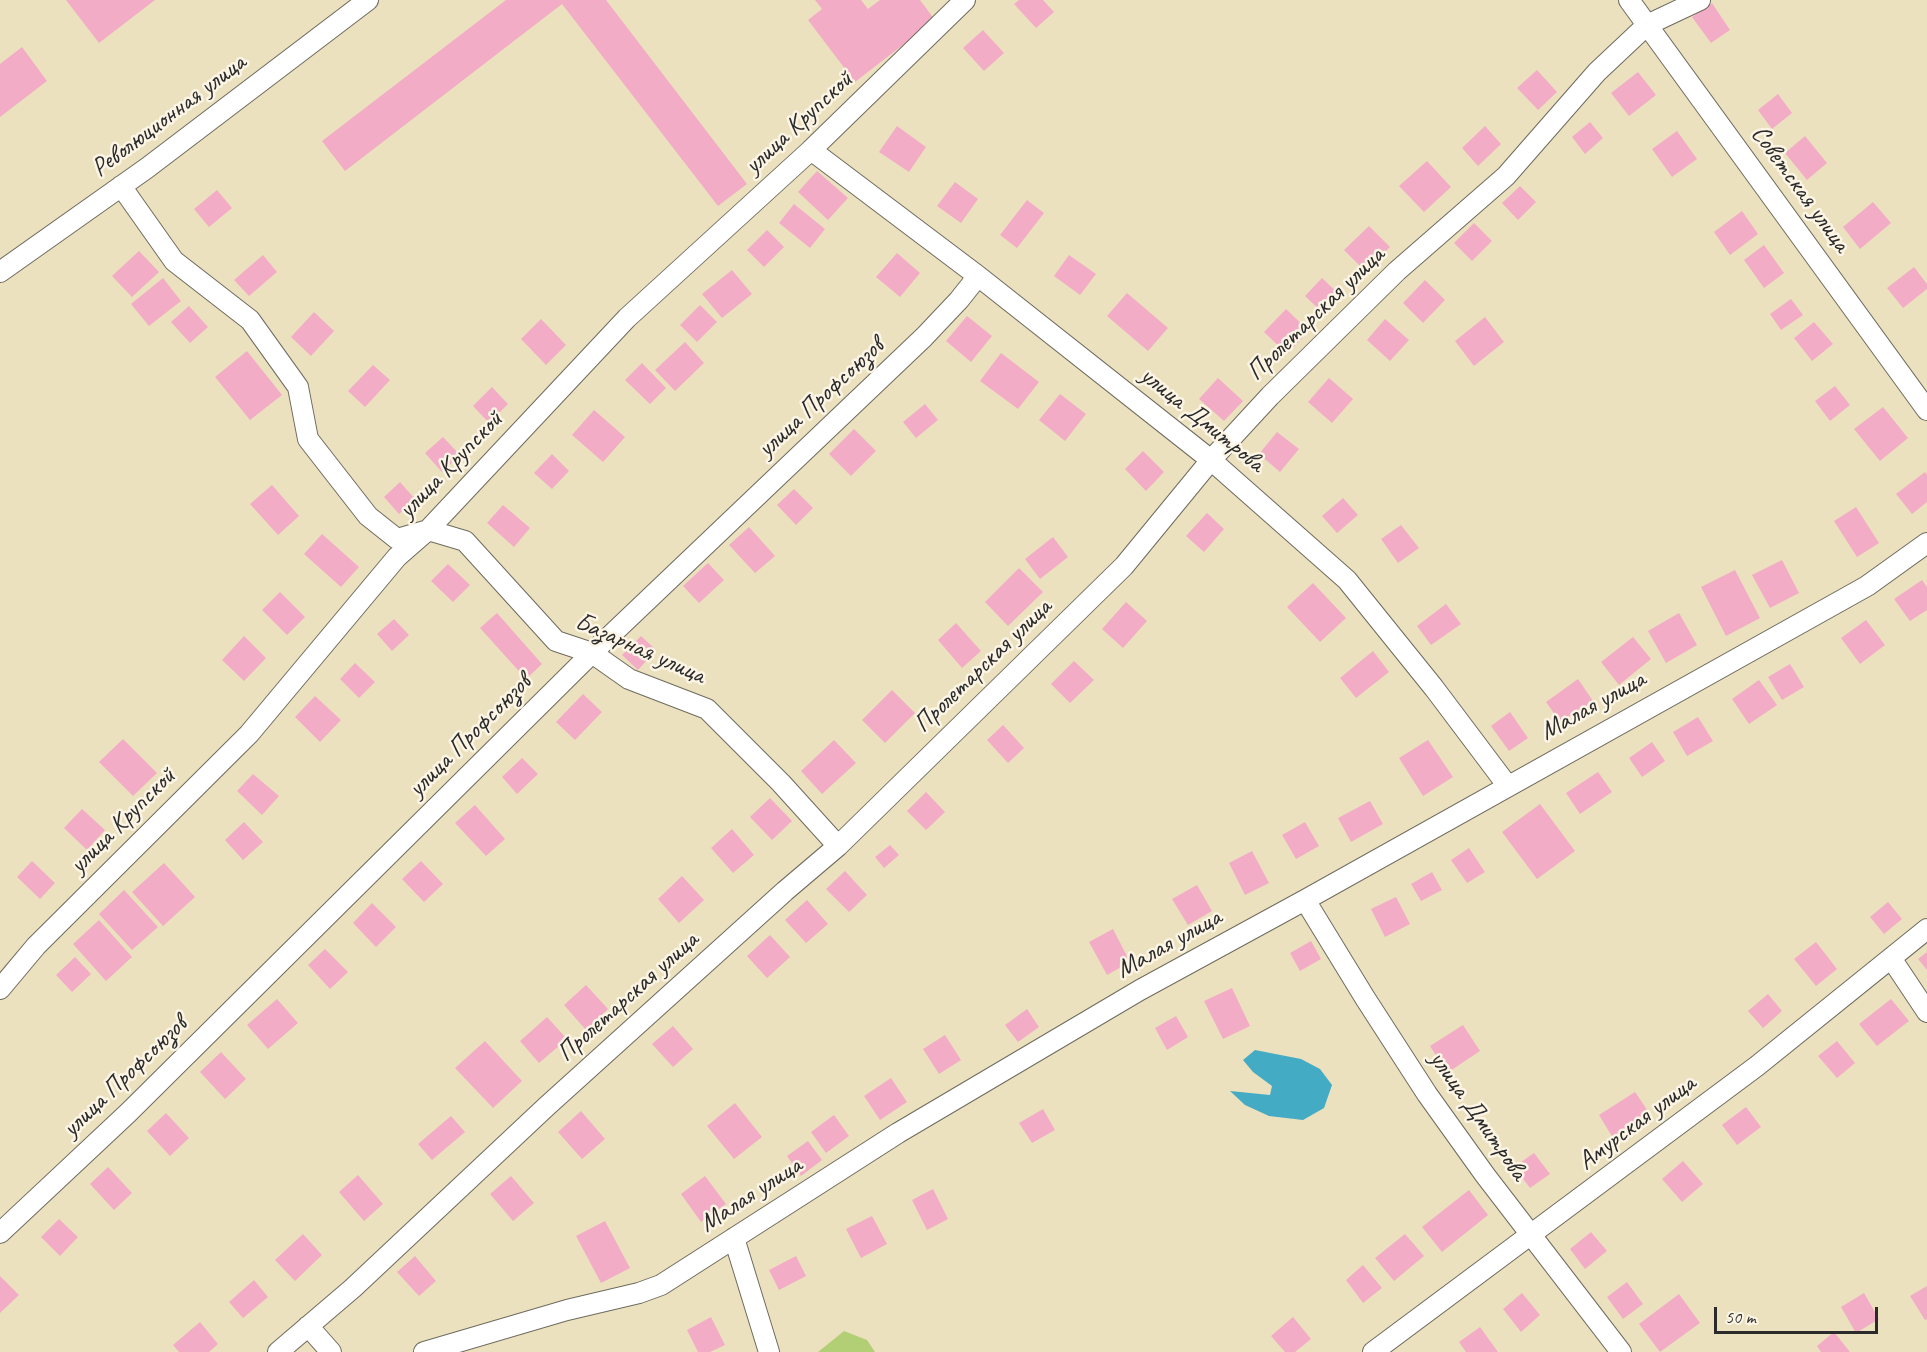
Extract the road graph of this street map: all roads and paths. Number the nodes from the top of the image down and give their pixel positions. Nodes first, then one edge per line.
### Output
1 (368, 0) edge
2 (965, 0) edge
3 (1629, 0) edge
4 (1700, 0) edge
5 (1647, 25) junction
6 (812, 150) junction
7 (121, 186) junction
8 (0, 272) edge
9 (978, 276) junction
10 (1927, 410) edge
11 (1211, 460) junction
12 (428, 530) junction
13 (1927, 543) edge
14 (592, 653) junction
15 (1507, 785) junction
16 (838, 846) junction
17 (1305, 900) junction
18 (1927, 929) edge
19 (1891, 958) junction
20 (0, 990) edge
21 (1927, 1012) edge
22 (0, 1233) edge
23 (1532, 1235) junction
24 (734, 1238) junction
25 (308, 1326) junction
26 (278, 1352) edge
27 (331, 1352) edge
28 (424, 1352) edge
29 (769, 1352) edge
30 (1373, 1352) edge
31 (1621, 1352) edge

1 - 7 street, Революционная улица
2 - 6 street, улица Крупской
3 - 5 street, Советская улица
4 - 5 street, Пролетарская улица
5 - 10 street, Советская улица
5 - 11 street, Пролетарская улица
6 - 9 street, улица Дмитрова
6 - 12 street, улица Крупской
7 - 8 street, Революционная улица
7 - 12 street
9 - 11 street, улица Дмитрова
9 - 14 street, улица Профсоюзов
11 - 15 street, улица Дмитрова
11 - 16 street, Пролетарская улица
12 - 14 street, Базарная улица
12 - 20 street, улица Крупской
13 - 15 street, Малая улица
14 - 16 street, Базарная улица
14 - 22 street, улица Профсоюзов
15 - 17 street, Малая улица
16 - 25 street, Пролетарская улица
17 - 23 street, улица Дмитрова
17 - 24 street, Малая улица
18 - 19 street, Амурская улица
19 - 21 street
19 - 23 street, Амурская улица
23 - 30 street, Амурская улица
23 - 31 street, улица Дмитрова
24 - 28 street, Малая улица
24 - 29 street
25 - 26 street, Пролетарская улица
25 - 27 street

